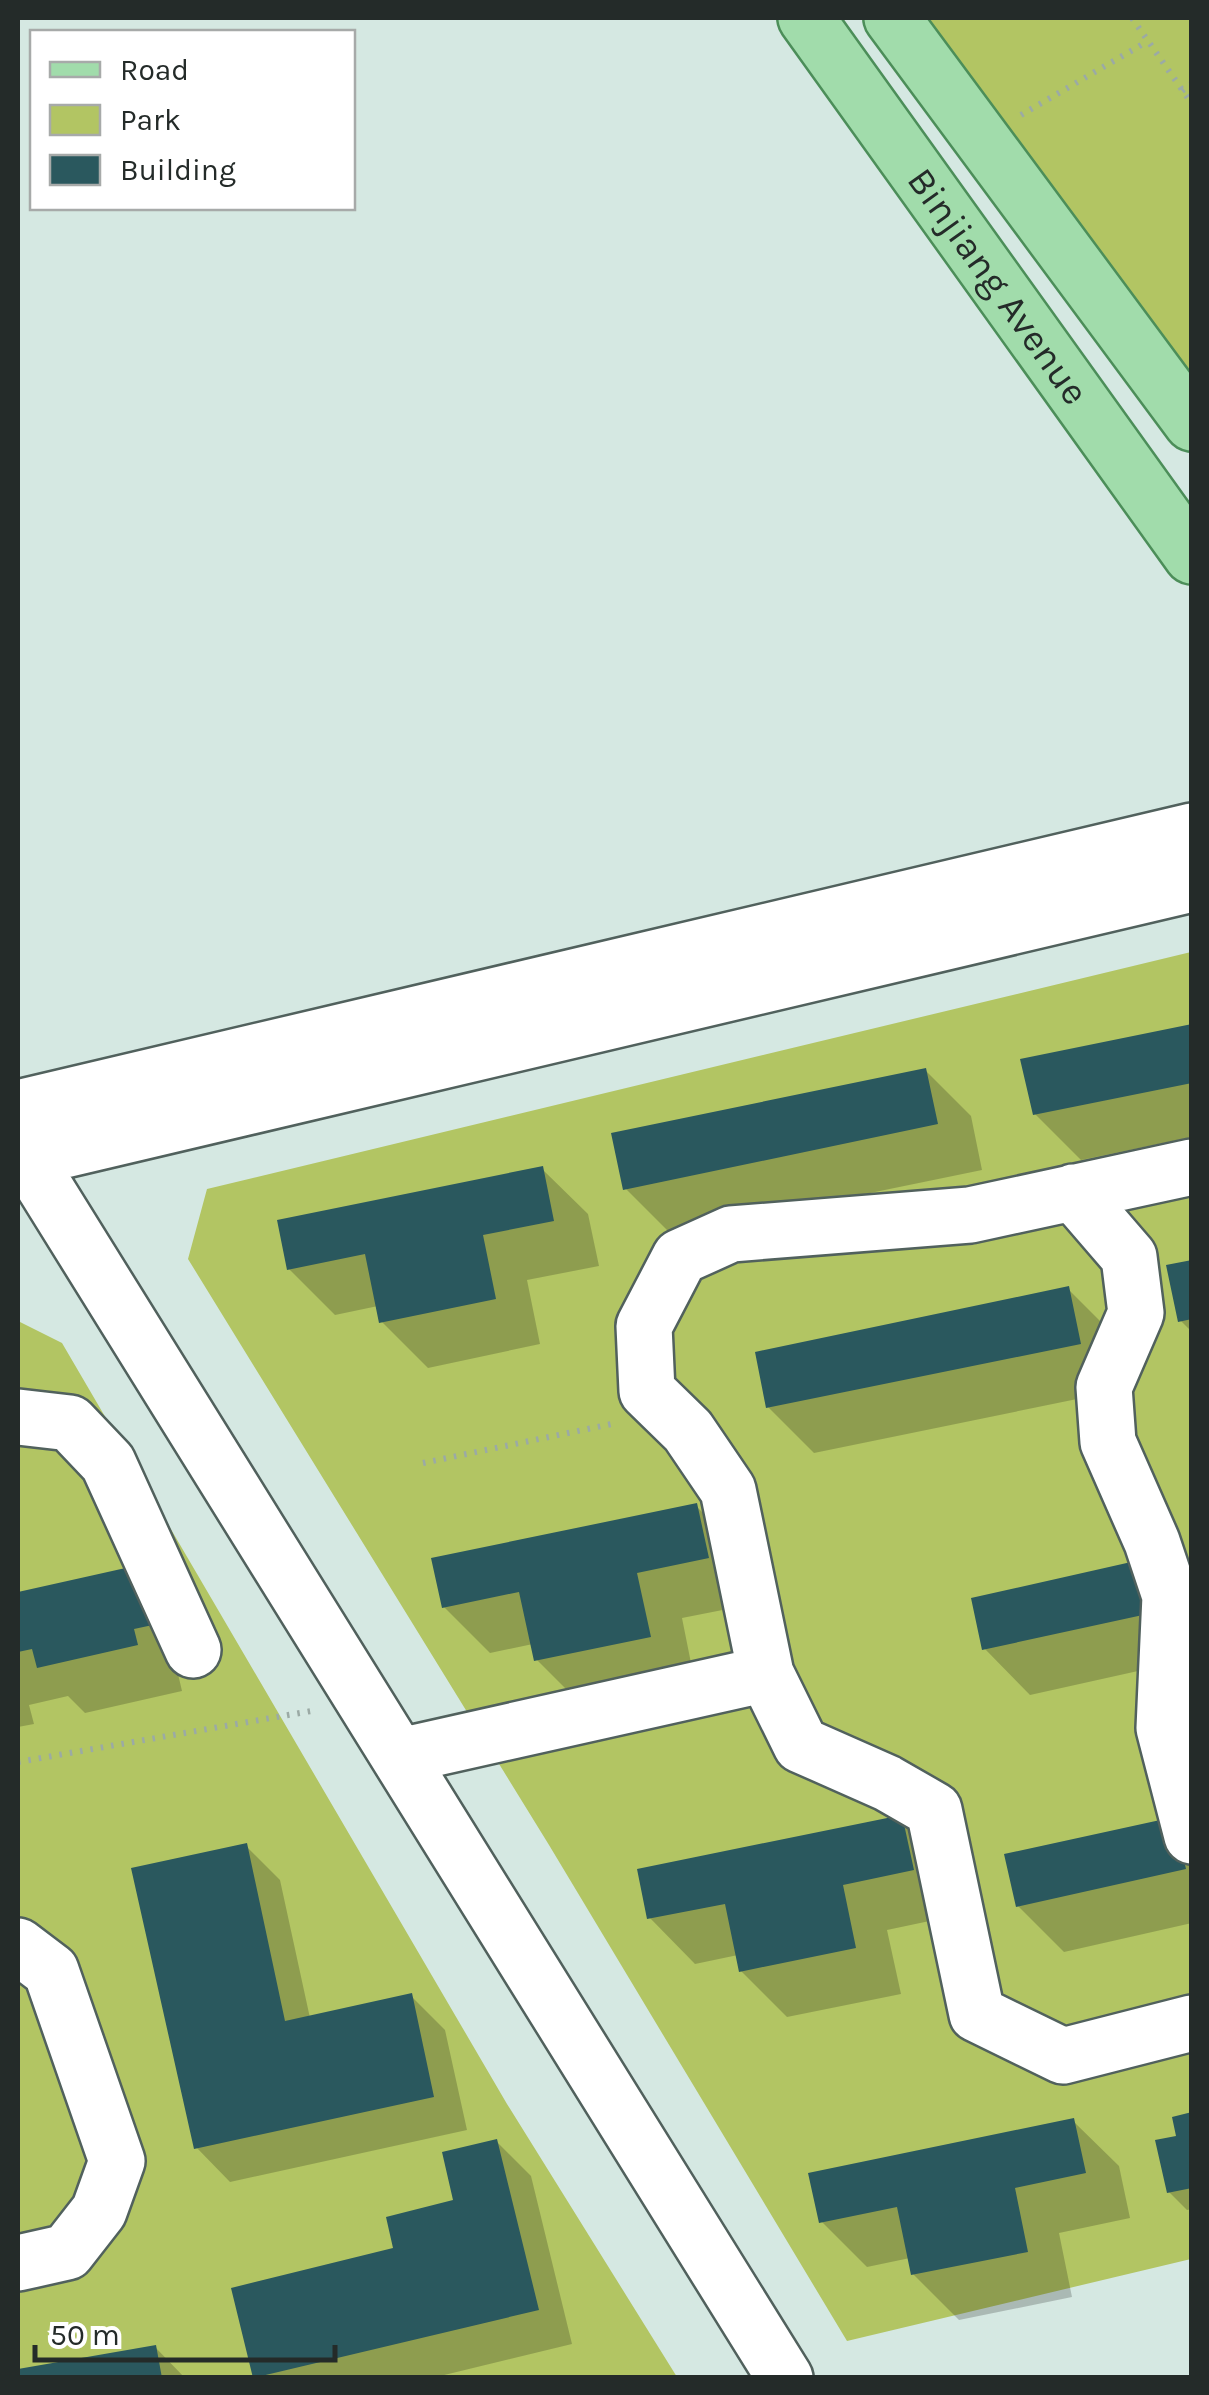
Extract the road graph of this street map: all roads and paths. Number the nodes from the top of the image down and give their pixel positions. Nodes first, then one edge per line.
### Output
1 (806, 18) edge
2 (892, 18) edge
3 (1132, 18) edge
4 (1148, 41) junction
5 (1192, 83) edge
6 (1182, 90) junction
7 (1192, 104) edge
8 (981, 138) junction
9 (1192, 423) edge
10 (1192, 556) edge
11 (1192, 831) edge
12 (1192, 884) edge
13 (20, 1143) edge
14 (1192, 1167) edge
15 (1073, 1192) junction
16 (669, 1412) junction
17 (18, 1417) edge
18 (422, 1463) dead end
19 (1181, 1594) edge
20 (194, 1650) dead end
21 (766, 1674) junction
22 (365, 1701) junction
23 (400, 1756) junction
24 (18, 1762) edge
25 (1192, 1836) edge
26 (18, 1946) edge
27 (1192, 2023) edge
28 (18, 2263) edge
29 (785, 2378) edge

1 - 10 main road, Binjiang Avenue
2 - 8 main road, Binjiang Avenue
3 - 4 path
4 - 6 path
4 - 8 path
5 - 6 path
6 - 7 path
8 - 9 main road, Binjiang Avenue
11 - 13 street
12 - 13 street
13 - 22 street
14 - 15 street
15 - 16 street
15 - 19 street
16 - 18 path
16 - 21 street
17 - 20 street
19 - 25 street
21 - 23 street
21 - 27 street
22 - 23 street
22 - 24 path
23 - 29 street
26 - 28 street

